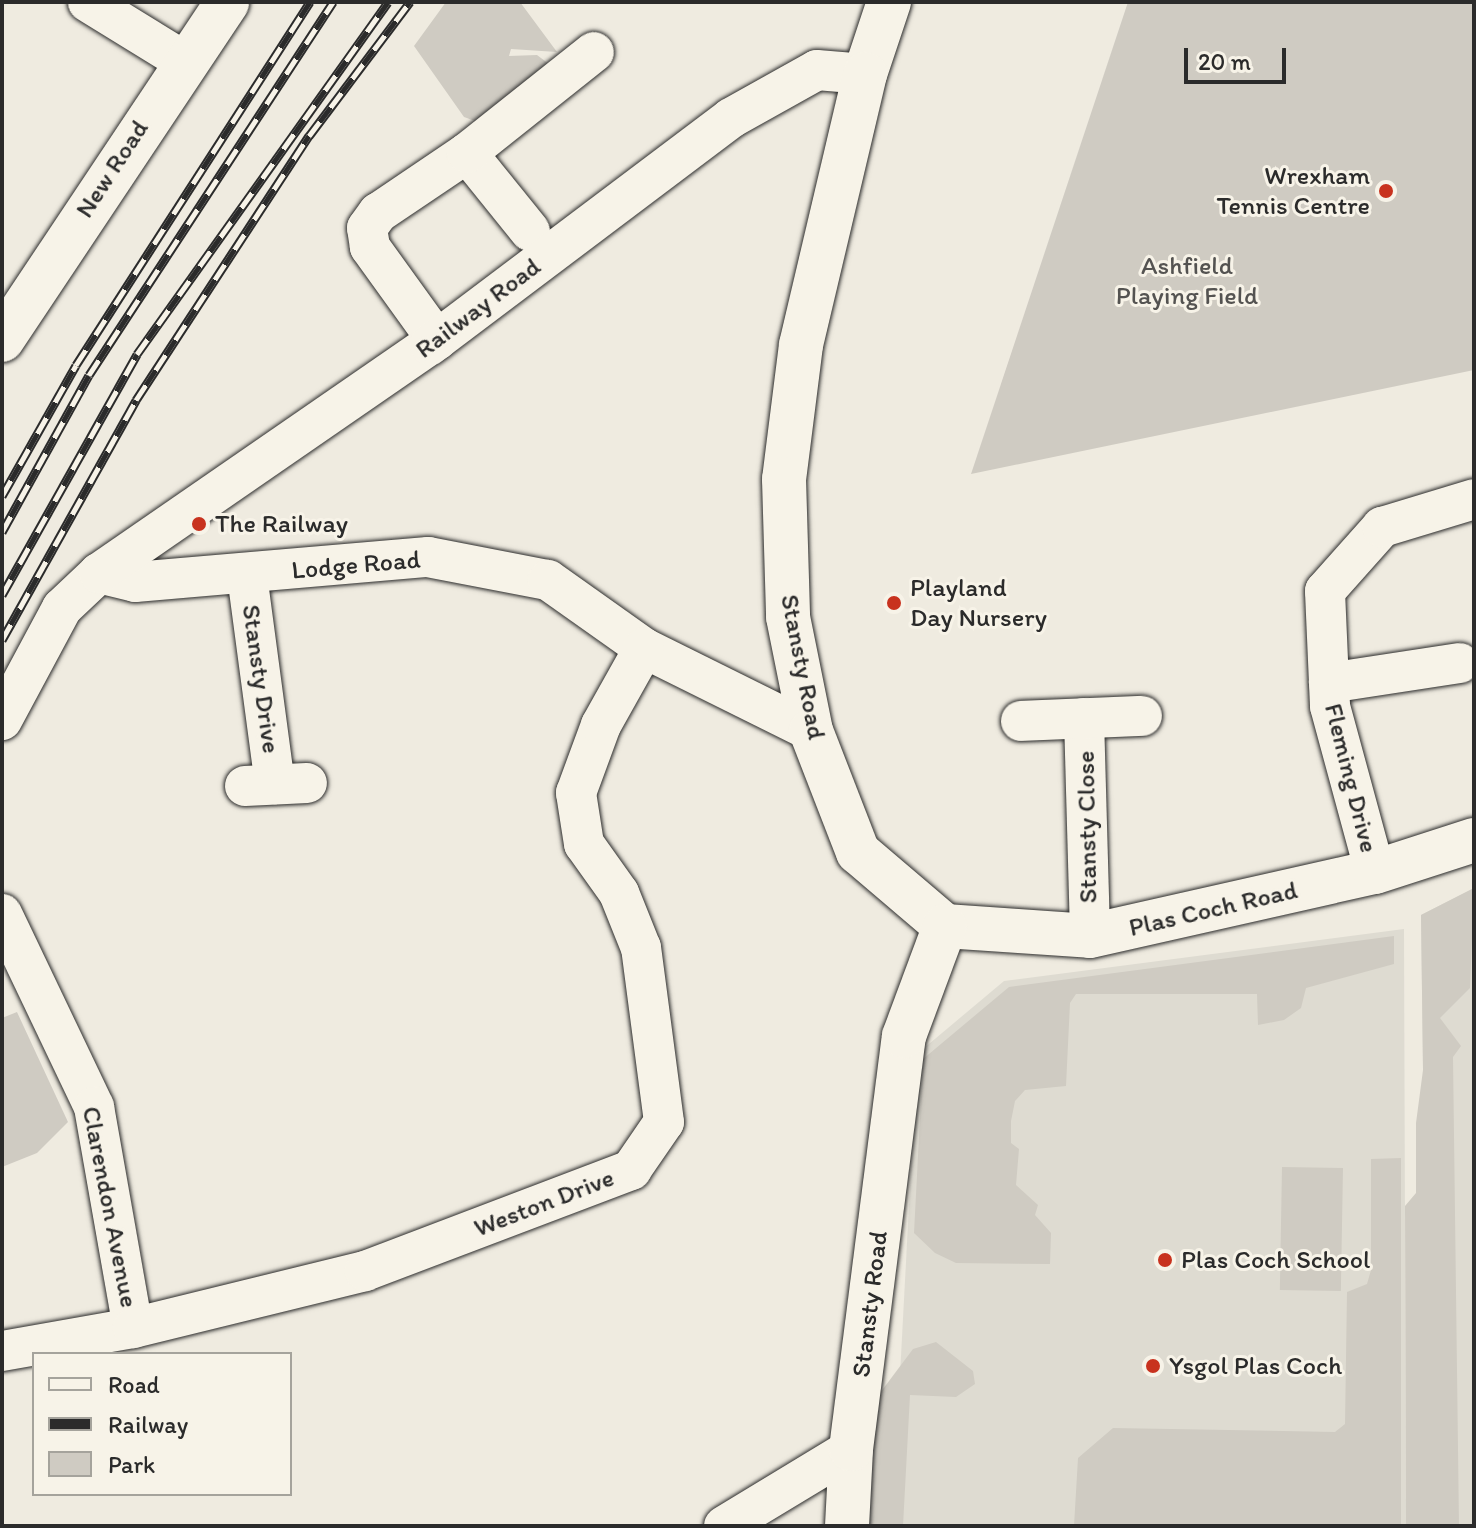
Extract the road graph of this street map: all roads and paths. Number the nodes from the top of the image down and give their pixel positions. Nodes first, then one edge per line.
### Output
1 (88, 2) edge
2 (227, 2) edge
3 (889, 2) edge
4 (594, 52) dead end
5 (184, 61) junction
6 (865, 74) junction
7 (467, 153) junction
8 (530, 231) dead end
9 (2, 340) edge
10 (437, 340) junction
11 (1474, 499) edge
12 (99, 573) junction
13 (247, 575) junction
14 (644, 648) junction
15 (1459, 663) dead end
16 (1329, 683) junction
17 (1142, 716) dead end
18 (1084, 718) junction
19 (2, 720) edge
20 (1021, 721) dead end
21 (811, 731) junction
22 (275, 784) dead end
23 (1474, 840) edge
24 (1375, 872) junction
25 (2, 914) edge
26 (945, 926) junction
27 (1090, 936) junction
28 (133, 1328) junction
29 (2, 1351) edge
30 (851, 1449) junction
31 (724, 1526) edge
32 (847, 1526) edge

1 - 5 street
2 - 5 main road, New Road
3 - 6 main road, Stansty Road
4 - 7 street
5 - 9 main road, New Road
6 - 10 street, Railway Road
6 - 21 main road, Stansty Road
7 - 8 street
7 - 10 street
10 - 12 street, Railway Road
11 - 16 street, Fleming Drive
12 - 13 street, Lodge Road
12 - 19 street
13 - 14 street, Lodge Road
13 - 22 street, Stansty Drive
14 - 21 street, Lodge Road
14 - 28 street, Weston Drive
15 - 16 street, Fleming Drive
16 - 24 street, Fleming Drive
17 - 18 street, Stansty Close
18 - 20 street, Stansty Close
18 - 27 street, Stansty Close
21 - 26 main road, Stansty Road
23 - 24 main road, Plas Coch Road
24 - 27 main road, Plas Coch Road
25 - 28 street, Clarendon Avenue
26 - 27 main road, Plas Coch Road
26 - 30 main road, Stansty Road
28 - 29 street, Weston Drive
30 - 31 street
30 - 32 main road, Stansty Road

